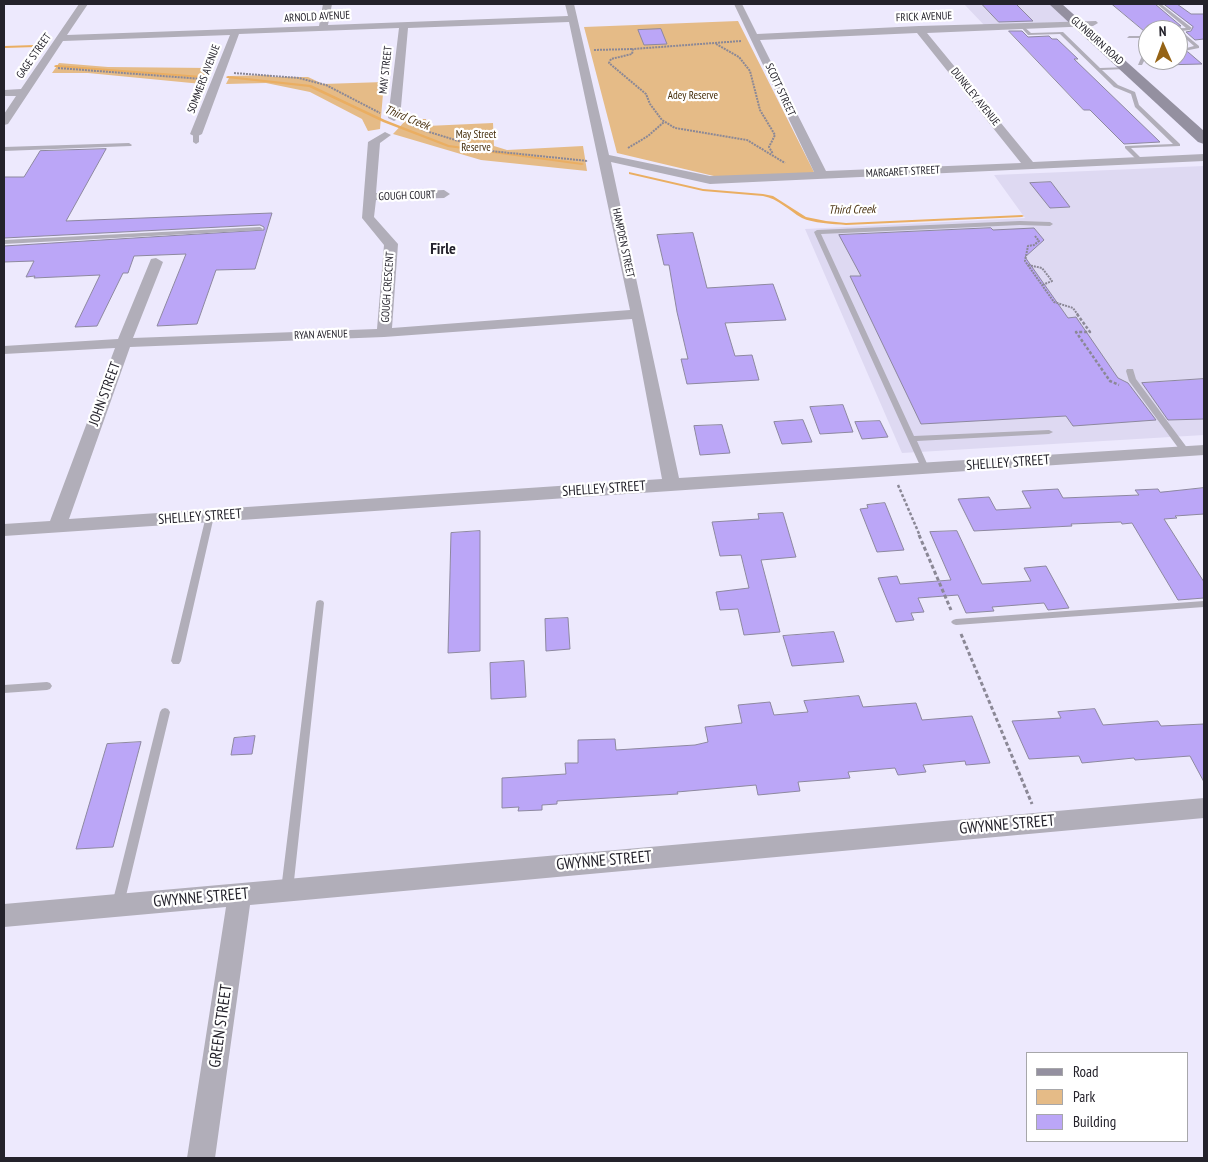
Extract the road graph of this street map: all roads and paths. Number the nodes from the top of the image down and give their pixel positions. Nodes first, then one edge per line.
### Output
1 (83, 4) edge
2 (327, 4) edge
3 (570, 4) edge
4 (738, 4) edge
5 (1055, 4) edge
6 (1071, 4) edge
7 (1159, 4) edge
8 (574, 19) junction
9 (1179, 20) edge
10 (1093, 22) junction
11 (1077, 23) junction
12 (404, 25) junction
13 (1022, 26) junction
14 (323, 29) junction
15 (919, 29) junction
16 (235, 33) junction
17 (1129, 37) dead end
18 (1138, 37) edge
19 (62, 38) junction
20 (756, 38) junction
21 (1111, 38) junction
22 (1188, 39) edge
23 (715, 44) junction
24 (1188, 48) edge
25 (633, 49) junction
26 (581, 51) junction
27 (1112, 54) junction
28 (1138, 58) edge
29 (1138, 59) edge
30 (1138, 59) edge
31 (42, 66) junction
32 (1098, 69) junction
33 (1149, 70) edge
34 (1151, 70) edge
35 (218, 76) junction
36 (24, 92) junction
37 (4, 93) edge
38 (394, 118) junction
39 (4, 122) edge
40 (664, 122) junction
41 (1204, 122) edge
42 (385, 135) dead end
43 (196, 138) dead end
44 (1204, 139) edge
45 (129, 145) dead end
46 (4, 150) edge
47 (773, 155) junction
48 (1204, 158) edge
49 (605, 160) junction
50 (1141, 161) junction
51 (1030, 166) junction
52 (822, 176) junction
53 (798, 177) junction
54 (444, 194) dead end
55 (370, 197) junction
56 (1050, 224) dead end
57 (260, 229) dead end
58 (1034, 235) dead end
59 (4, 242) edge
60 (156, 262) dead end
61 (1028, 265) junction
62 (1042, 285) junction
63 (638, 314) junction
64 (384, 333) junction
65 (124, 343) junction
66 (4, 350) edge
67 (1130, 370) dead end
68 (1127, 388) dead end
69 (1049, 432) dead end
70 (912, 439) junction
71 (1204, 450) edge
72 (1185, 451) junction
73 (925, 468) junction
74 (892, 470) junction
75 (672, 484) junction
76 (210, 516) junction
77 (57, 527) junction
78 (4, 530) edge
79 (320, 603) dead end
80 (1204, 604) edge
81 (956, 622) junction
82 (176, 661) dead end
83 (47, 686) dead end
84 (4, 690) edge
85 (165, 712) dead end
86 (1204, 808) edge
87 (1040, 822) junction
88 (287, 890) junction
89 (240, 894) junction
90 (118, 906) junction
91 (4, 916) edge
92 (201, 1158) edge

1 - 19 street, GAGE STREET
2 - 14 street
3 - 8 street, HAMPDEN STREET
4 - 20 street, SCOTT STREET
5 - 11 main road, GLYNBURN ROAD
6 - 10 main road, GLYNBURN ROAD
7 - 9 lane
8 - 12 street, ARNOLD AVENUE
8 - 26 street, HAMPDEN STREET
10 - 11 street, FRICK AVENUE
10 - 21 main road, GLYNBURN ROAD
11 - 13 street, FRICK AVENUE
11 - 27 main road, GLYNBURN ROAD
12 - 14 street, ARNOLD AVENUE
12 - 38 street, MAY STREET
13 - 15 street, FRICK AVENUE
13 - 32 lane
14 - 16 street, ARNOLD AVENUE
15 - 20 street, FRICK AVENUE
15 - 51 street, DUNKLEY AVENUE
16 - 19 street, ARNOLD AVENUE
16 - 35 street, SOMMERS AVENUE
17 - 18 lane
19 - 31 street, GAGE STREET
20 - 23 path
20 - 52 street, SCOTT STREET
21 - 27 main road
21 - 28 main road, GLYNBURN ROAD
22 - 24 lane
23 - 25 path
23 - 47 path
25 - 26 path
25 - 40 path
26 - 49 street, HAMPDEN STREET
27 - 29 main road, GLYNBURN ROAD
30 - 32 lane
31 - 35 path
31 - 36 street, GAGE STREET
32 - 50 lane
33 - 44 main road, GLYNBURN ROAD
34 - 41 main road, GLYNBURN ROAD
35 - 38 path
35 - 43 street, SOMMERS AVENUE
36 - 37 street
36 - 39 street, GAGE STREET
38 - 49 path
40 - 47 path
40 - 49 path
42 - 55 street, GOUGH CRESCENT
45 - 46 lane
47 - 53 path
48 - 50 street, MARGARET STREET
49 - 53 street, MARGARET STREET
49 - 63 street, HAMPDEN STREET
50 - 51 street, MARGARET STREET
51 - 52 street, MARGARET STREET
52 - 53 street, MARGARET STREET
54 - 55 street, GOUGH COURT
55 - 64 street, GOUGH CRESCENT
56 - 70 lane
57 - 59 lane
58 - 61 path
60 - 65 street, JOHN STREET
61 - 62 path
61 - 62 path
62 - 68 path
63 - 64 street, RYAN AVENUE
63 - 75 street, HAMPDEN STREET
64 - 65 street, RYAN AVENUE
65 - 66 street, RYAN AVENUE
65 - 77 street, JOHN STREET
67 - 72 lane
69 - 70 lane
70 - 73 lane
71 - 72 street, SHELLEY STREET
72 - 73 street, SHELLEY STREET
73 - 74 street, SHELLEY STREET
74 - 75 street, SHELLEY STREET
74 - 81 path
75 - 76 street, SHELLEY STREET
76 - 77 street, SHELLEY STREET
76 - 82 lane
77 - 78 street, SHELLEY STREET
79 - 88 lane
80 - 81 lane
81 - 87 path
83 - 84 lane
85 - 90 lane
86 - 87 street, GWYNNE STREET
87 - 88 street, GWYNNE STREET
88 - 89 street, GWYNNE STREET
89 - 90 street, GWYNNE STREET
89 - 92 street, GREEN STREET
90 - 91 street, GWYNNE STREET

